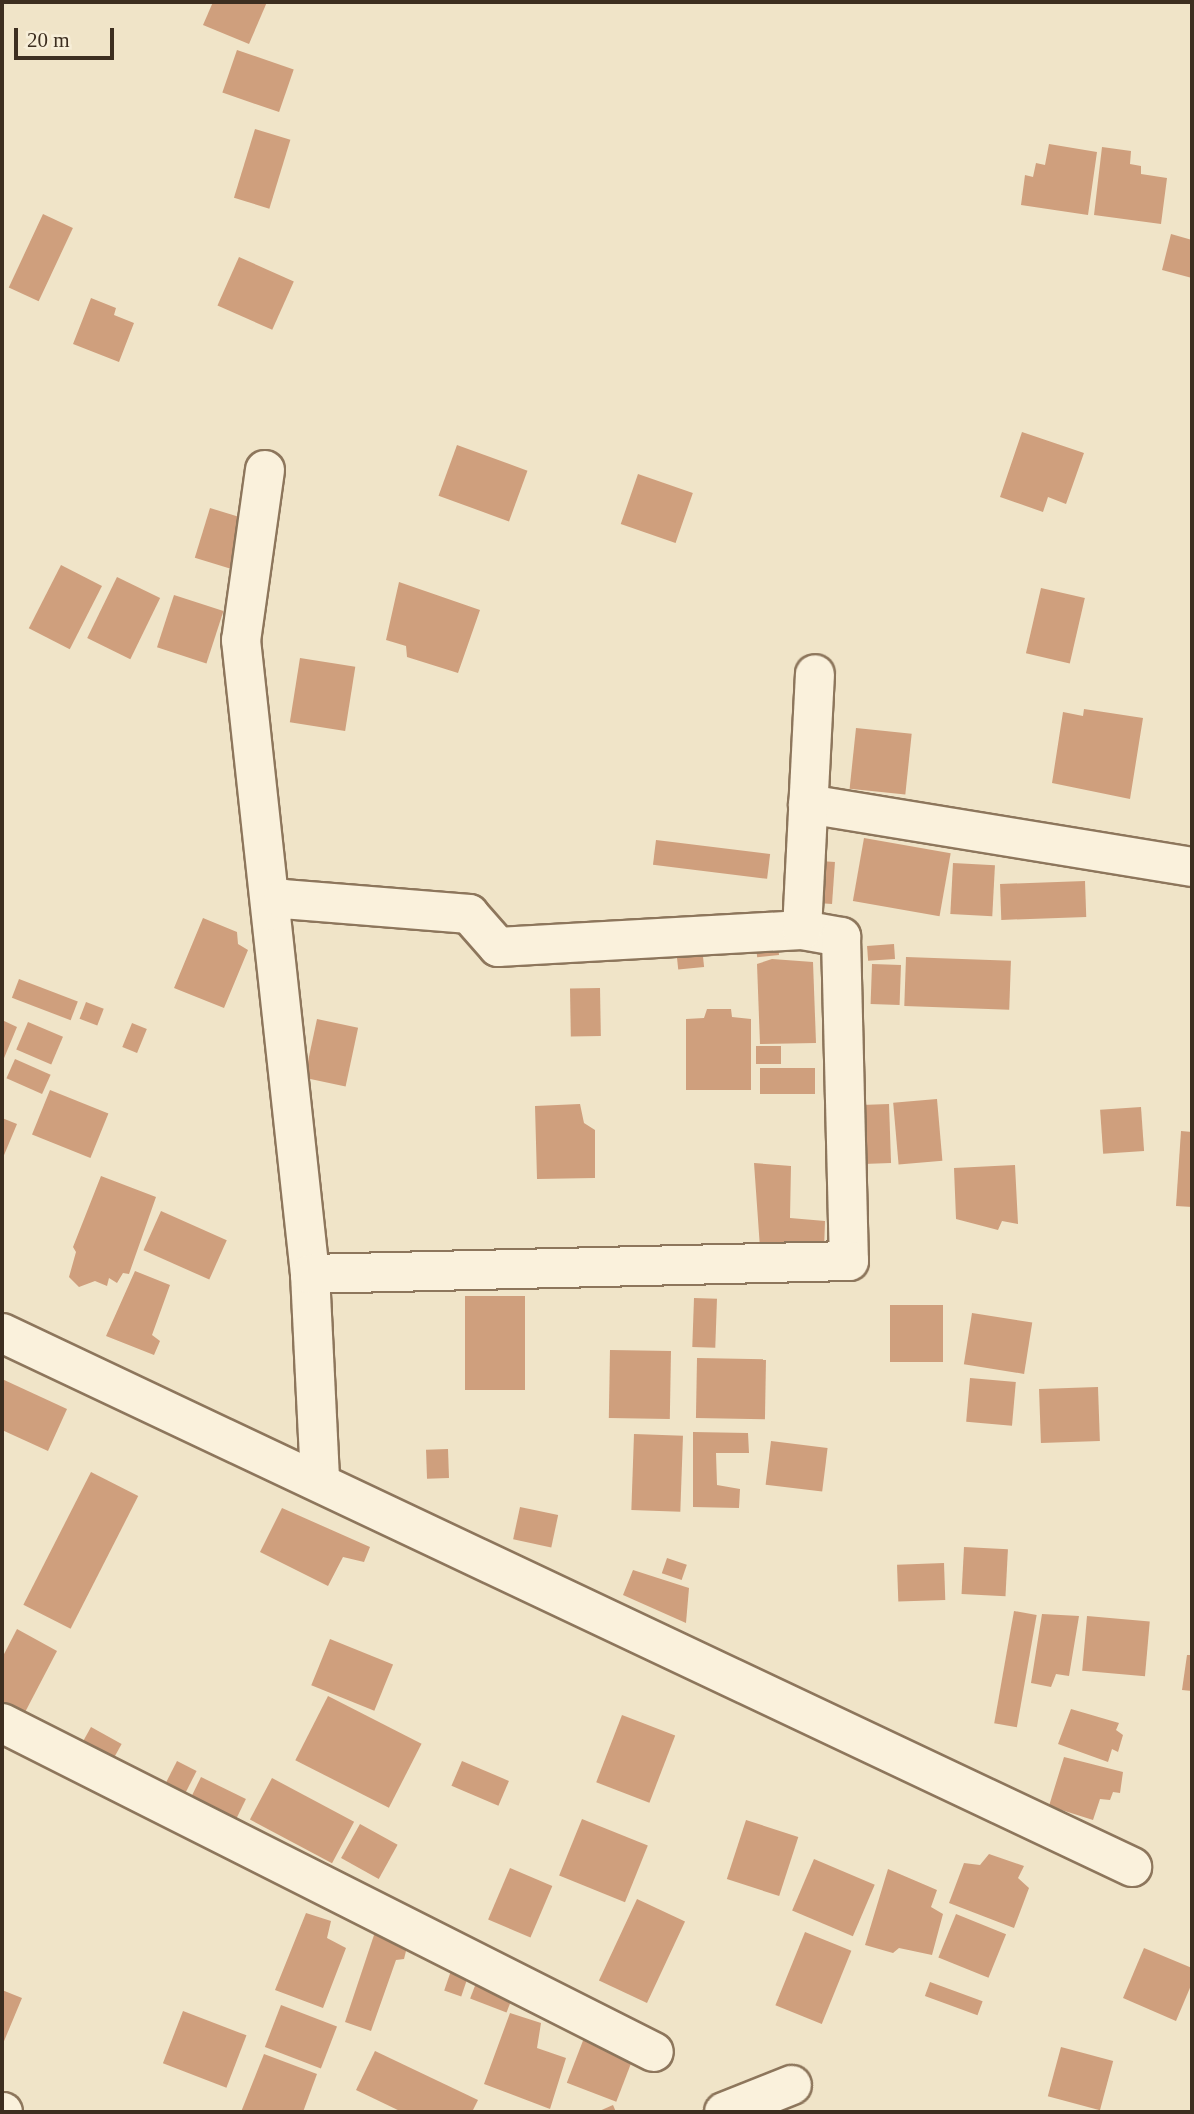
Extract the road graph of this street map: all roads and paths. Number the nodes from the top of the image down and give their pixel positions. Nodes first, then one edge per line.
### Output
1 (265, 470) dead end
2 (816, 674) dead end
3 (808, 804) junction
4 (1192, 867) edge
5 (271, 911) junction
6 (802, 930) junction
7 (310, 1274) junction
8 (2, 1333) edge
9 (320, 1481) junction
10 (2, 1723) edge
11 (1132, 1867) dead end
12 (654, 2052) dead end
13 (792, 2085) dead end
14 (724, 2112) edge

1 - 5 street
2 - 3 street
3 - 4 street
3 - 6 street
5 - 6 street
5 - 7 street
6 - 7 street
7 - 9 street
8 - 9 street
9 - 11 street
10 - 12 street
13 - 14 street

